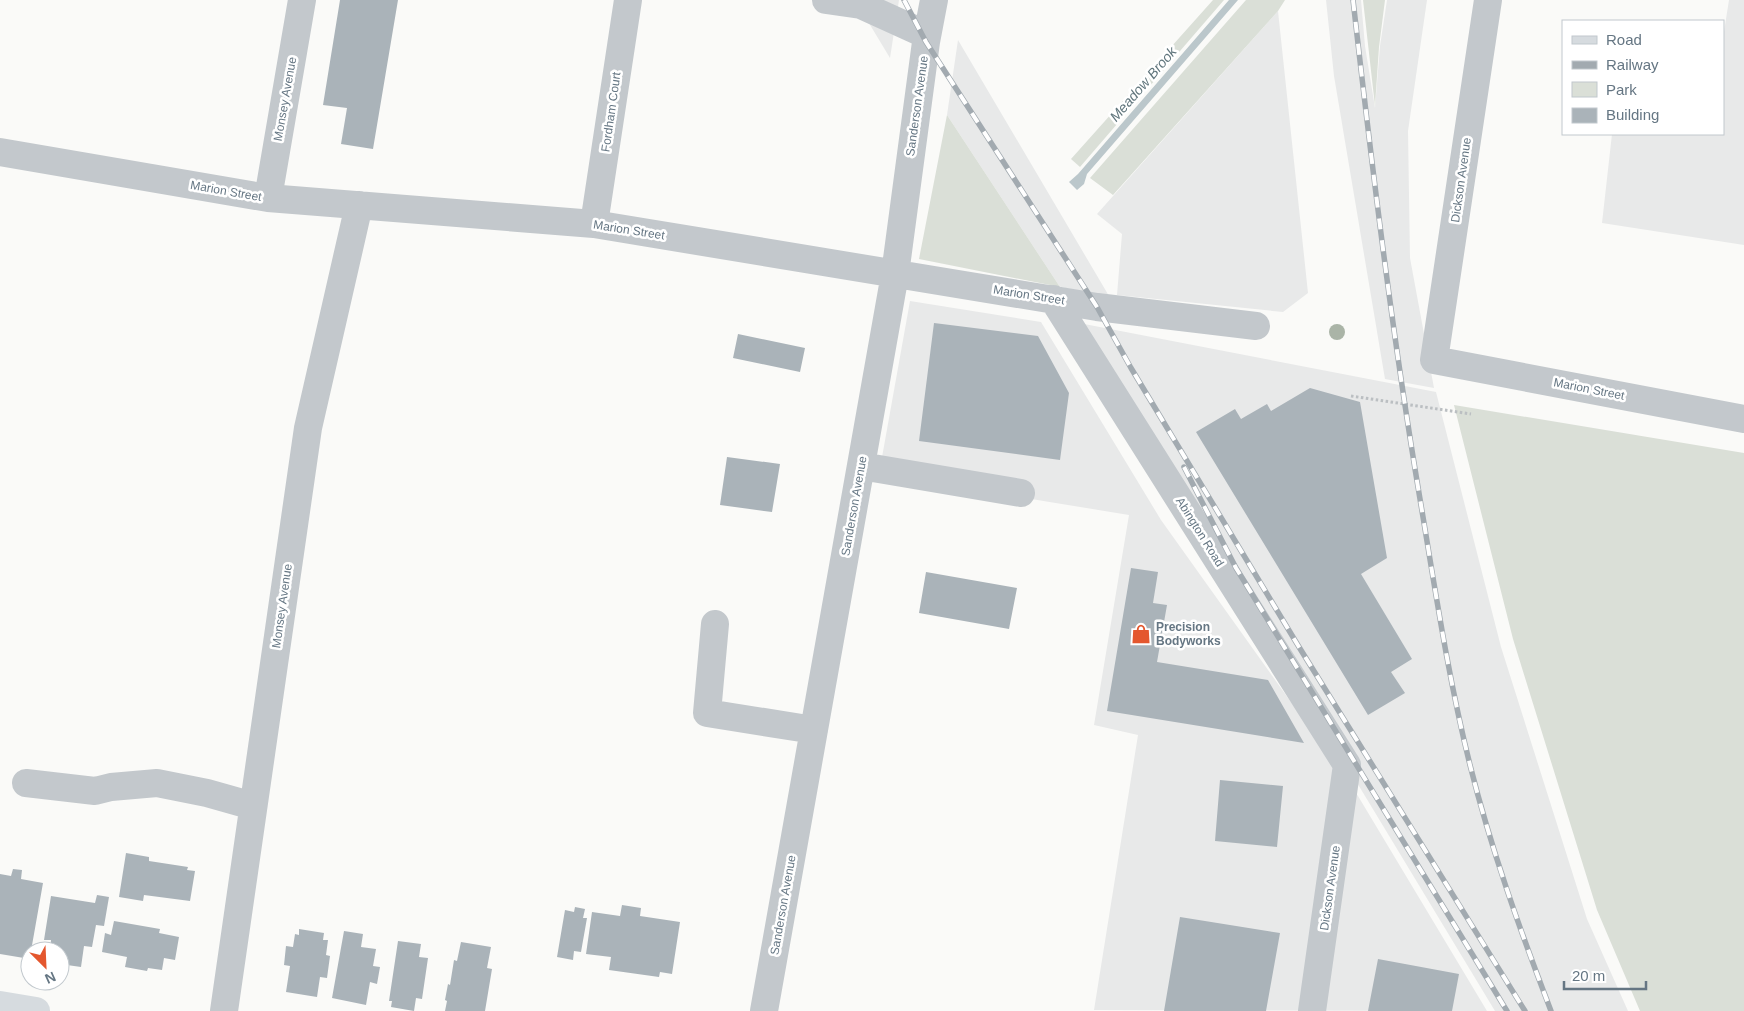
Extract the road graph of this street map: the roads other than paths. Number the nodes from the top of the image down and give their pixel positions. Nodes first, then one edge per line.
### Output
1 (302, 0) edge
2 (628, 0) edge
3 (826, 0) edge
4 (934, 0) edge
5 (1488, 0) edge
6 (927, 35) junction
7 (0, 152) edge
8 (268, 198) junction
9 (359, 205) junction
10 (594, 224) junction
11 (895, 274) junction
12 (1053, 299) junction
13 (1256, 326) dead end
14 (1434, 360) joint
15 (1744, 419) edge
16 (861, 466) junction
17 (1021, 493) dead end
18 (715, 624) dead end
19 (814, 730) junction
20 (1347, 765) joint
21 (26, 783) dead end
22 (253, 806) junction
23 (0, 1005) edge
24 (36, 1011) edge
25 (224, 1011) edge
26 (764, 1011) edge
27 (1312, 1011) edge

1 - 8 street, Monsey Avenue
2 - 10 street, Fordham Court
3 - 6 street
4 - 6 street, Sanderson Avenue
5 - 14 street, Dickson Avenue
6 - 11 street, Sanderson Avenue
7 - 8 street, Marion Street
8 - 9 street, Marion Street
9 - 10 street, Marion Street
9 - 22 street, Monsey Avenue
10 - 11 street, Marion Street
11 - 12 street, Marion Street
11 - 16 street, Sanderson Avenue
12 - 13 street, Marion Street
12 - 20 street, Abington Road
14 - 15 street, Marion Street
16 - 17 street
16 - 19 street, Sanderson Avenue
18 - 19 street
19 - 26 street, Sanderson Avenue
20 - 27 street, Dickson Avenue
21 - 22 street
22 - 25 street, Monsey Avenue
23 - 24 main road

